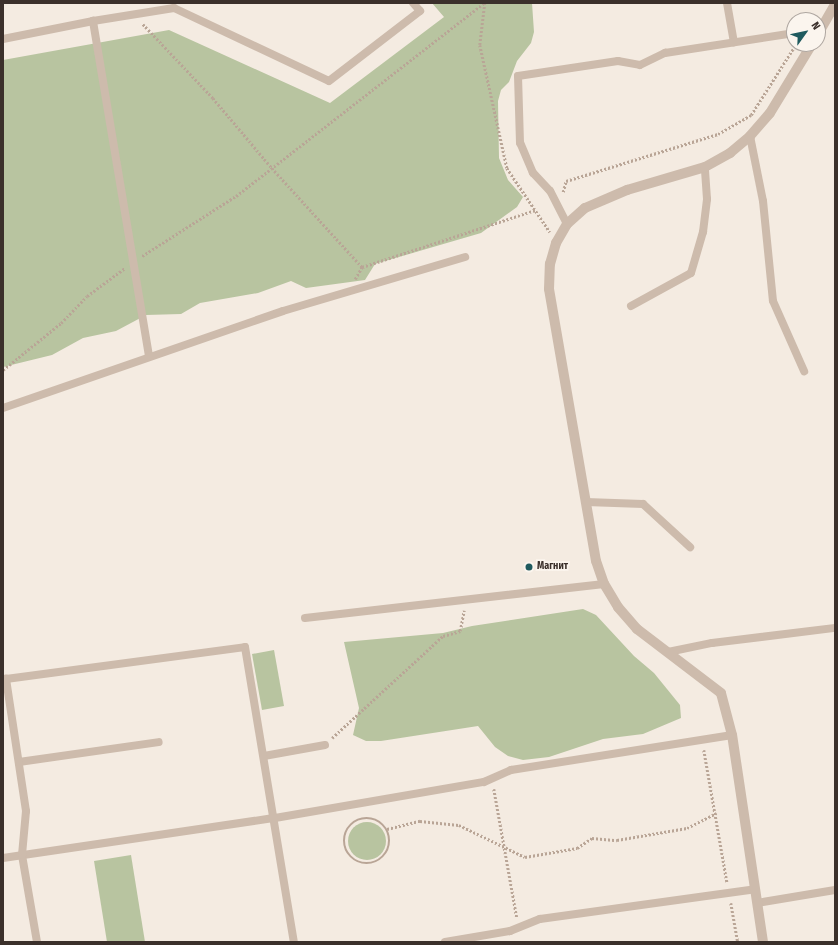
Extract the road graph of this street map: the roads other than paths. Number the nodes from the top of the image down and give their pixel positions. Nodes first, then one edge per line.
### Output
1 (412, 3) edge
2 (727, 3) edge
3 (835, 5) edge
4 (826, 20) edge
5 (93, 21) junction
6 (786, 34) edge
7 (3, 39) edge
8 (734, 42) junction
9 (807, 52) edge
10 (750, 136) junction
11 (705, 167) junction
12 (567, 224) junction
13 (465, 256) dead end
14 (631, 306) dead end
15 (149, 356) junction
16 (804, 371) dead end
17 (3, 408) edge
18 (586, 502) junction
19 (690, 547) dead end
20 (604, 584) junction
21 (305, 618) dead end
22 (835, 628) edge
23 (668, 652) junction
24 (732, 735) junction
25 (159, 742) dead end
26 (325, 744) road end
27 (264, 756) junction
28 (19, 762) junction
29 (275, 818) junction
30 (22, 855) junction
31 (3, 858) edge
32 (755, 889) junction
33 (835, 890) edge
34 (757, 903) junction
35 (37, 942) edge
36 (294, 942) edge
37 (445, 942) edge
38 (763, 942) edge

1 - 5 lane
2 - 8 lane
3 - 4 street
5 - 7 lane
5 - 15 lane
6 - 8 lane
8 - 12 lane
9 - 10 street
10 - 11 street
10 - 16 lane
11 - 12 street
11 - 14 lane
12 - 18 street
13 - 15 lane
15 - 17 lane
18 - 19 lane
18 - 20 street
20 - 21 lane
20 - 23 street
22 - 23 lane
23 - 24 street
24 - 29 lane
24 - 32 street
25 - 28 lane
26 - 27 lane
27 - 28 lane
27 - 29 lane
28 - 30 lane
29 - 30 lane
29 - 36 lane
30 - 31 lane
30 - 35 lane
32 - 34 street
32 - 37 lane
33 - 34 lane
34 - 38 street

